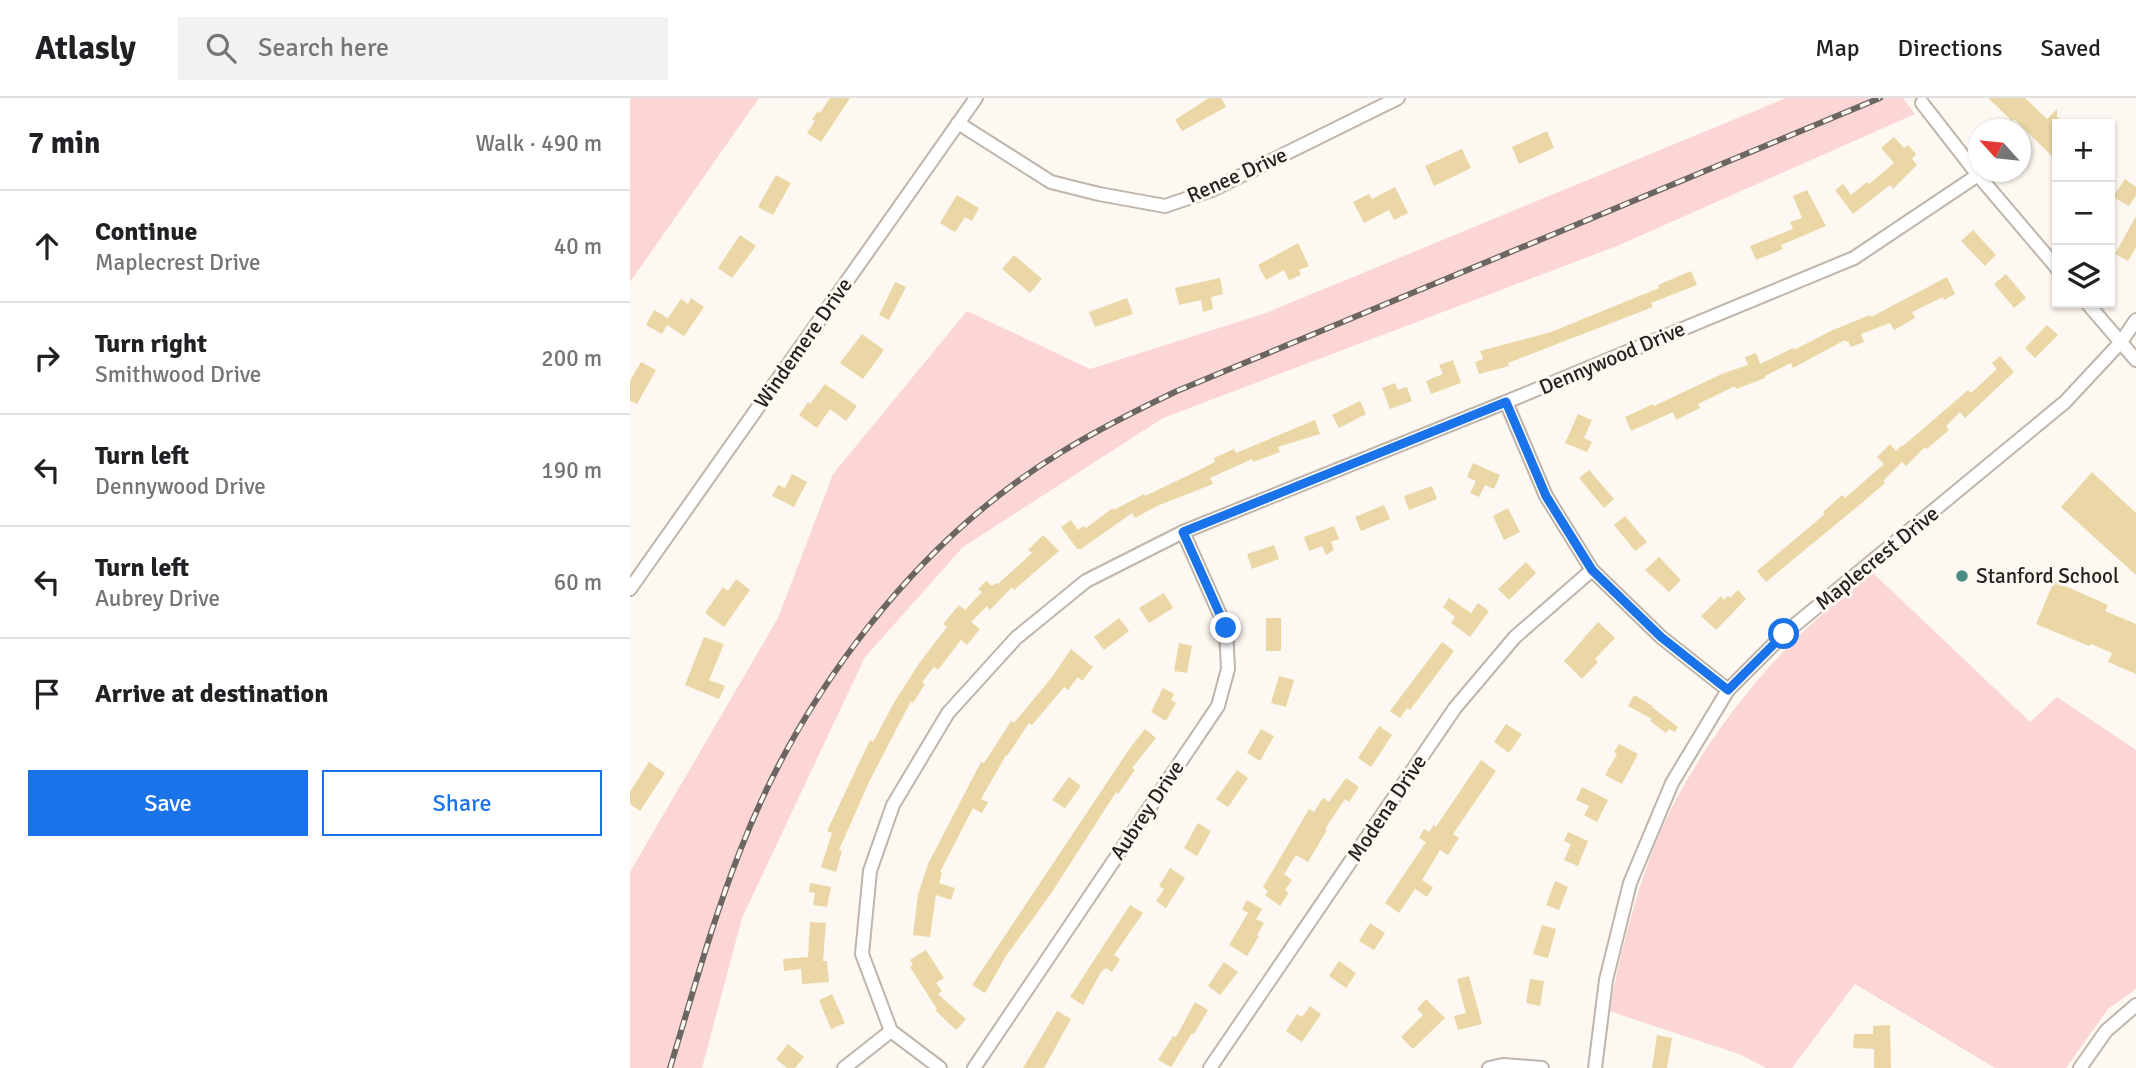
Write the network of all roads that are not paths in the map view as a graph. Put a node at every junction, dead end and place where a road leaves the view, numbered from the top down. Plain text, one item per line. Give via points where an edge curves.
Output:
1 (976, 98) edge
2 (1398, 98) edge
3 (1922, 103) dead end
4 (957, 123) junction
5 (1968, 162) edge
6 (1968, 182) edge
7 (1984, 182) edge
8 (2052, 262) edge
9 (2091, 308) edge
10 (2136, 320) edge
11 (2121, 342) junction
12 (2136, 360) edge
13 (1506, 402) junction
14 (1183, 532) junction
15 (1592, 570) junction
16 (630, 589) edge
17 (1728, 690) junction
18 (2136, 1005) edge
19 (891, 1031) junction
20 (844, 1068) edge
21 (940, 1068) edge
22 (974, 1068) edge
23 (1210, 1068) edge
24 (1489, 1068) edge
25 (1542, 1068) edge
26 (1595, 1068) edge
27 (2080, 1068) edge

1 - 4 street, Windemere Drive
2 - 4 street, Renee Drive via 1212,190 1165,206 1051,182
3 - 5 street
4 - 16 street, Windemere Drive
6 - 13 street, Dennywood Drive via 1854,258
7 - 8 street
9 - 11 street
10 - 11 street, Maplecrest Drive
11 - 12 street
11 - 17 street, Maplecrest Drive via 2065,402 1784,634
13 - 14 street, Dennywood Drive
13 - 15 street via 1546,496
14 - 19 street, Dennywood Drive via 1086,580 1016,638 948,713 893,806 870,871 863,954
14 - 22 street, Aubrey Drive via 1226,628 1228,669 1218,705
15 - 17 street via 1661,637
15 - 23 street, Modena Drive via 1515,637 1455,708
17 - 26 street, Maplecrest Drive via 1672,783 1630,883 1606,980
18 - 27 street via 2106,1031
19 - 20 street
19 - 21 street
24 - 25 street

